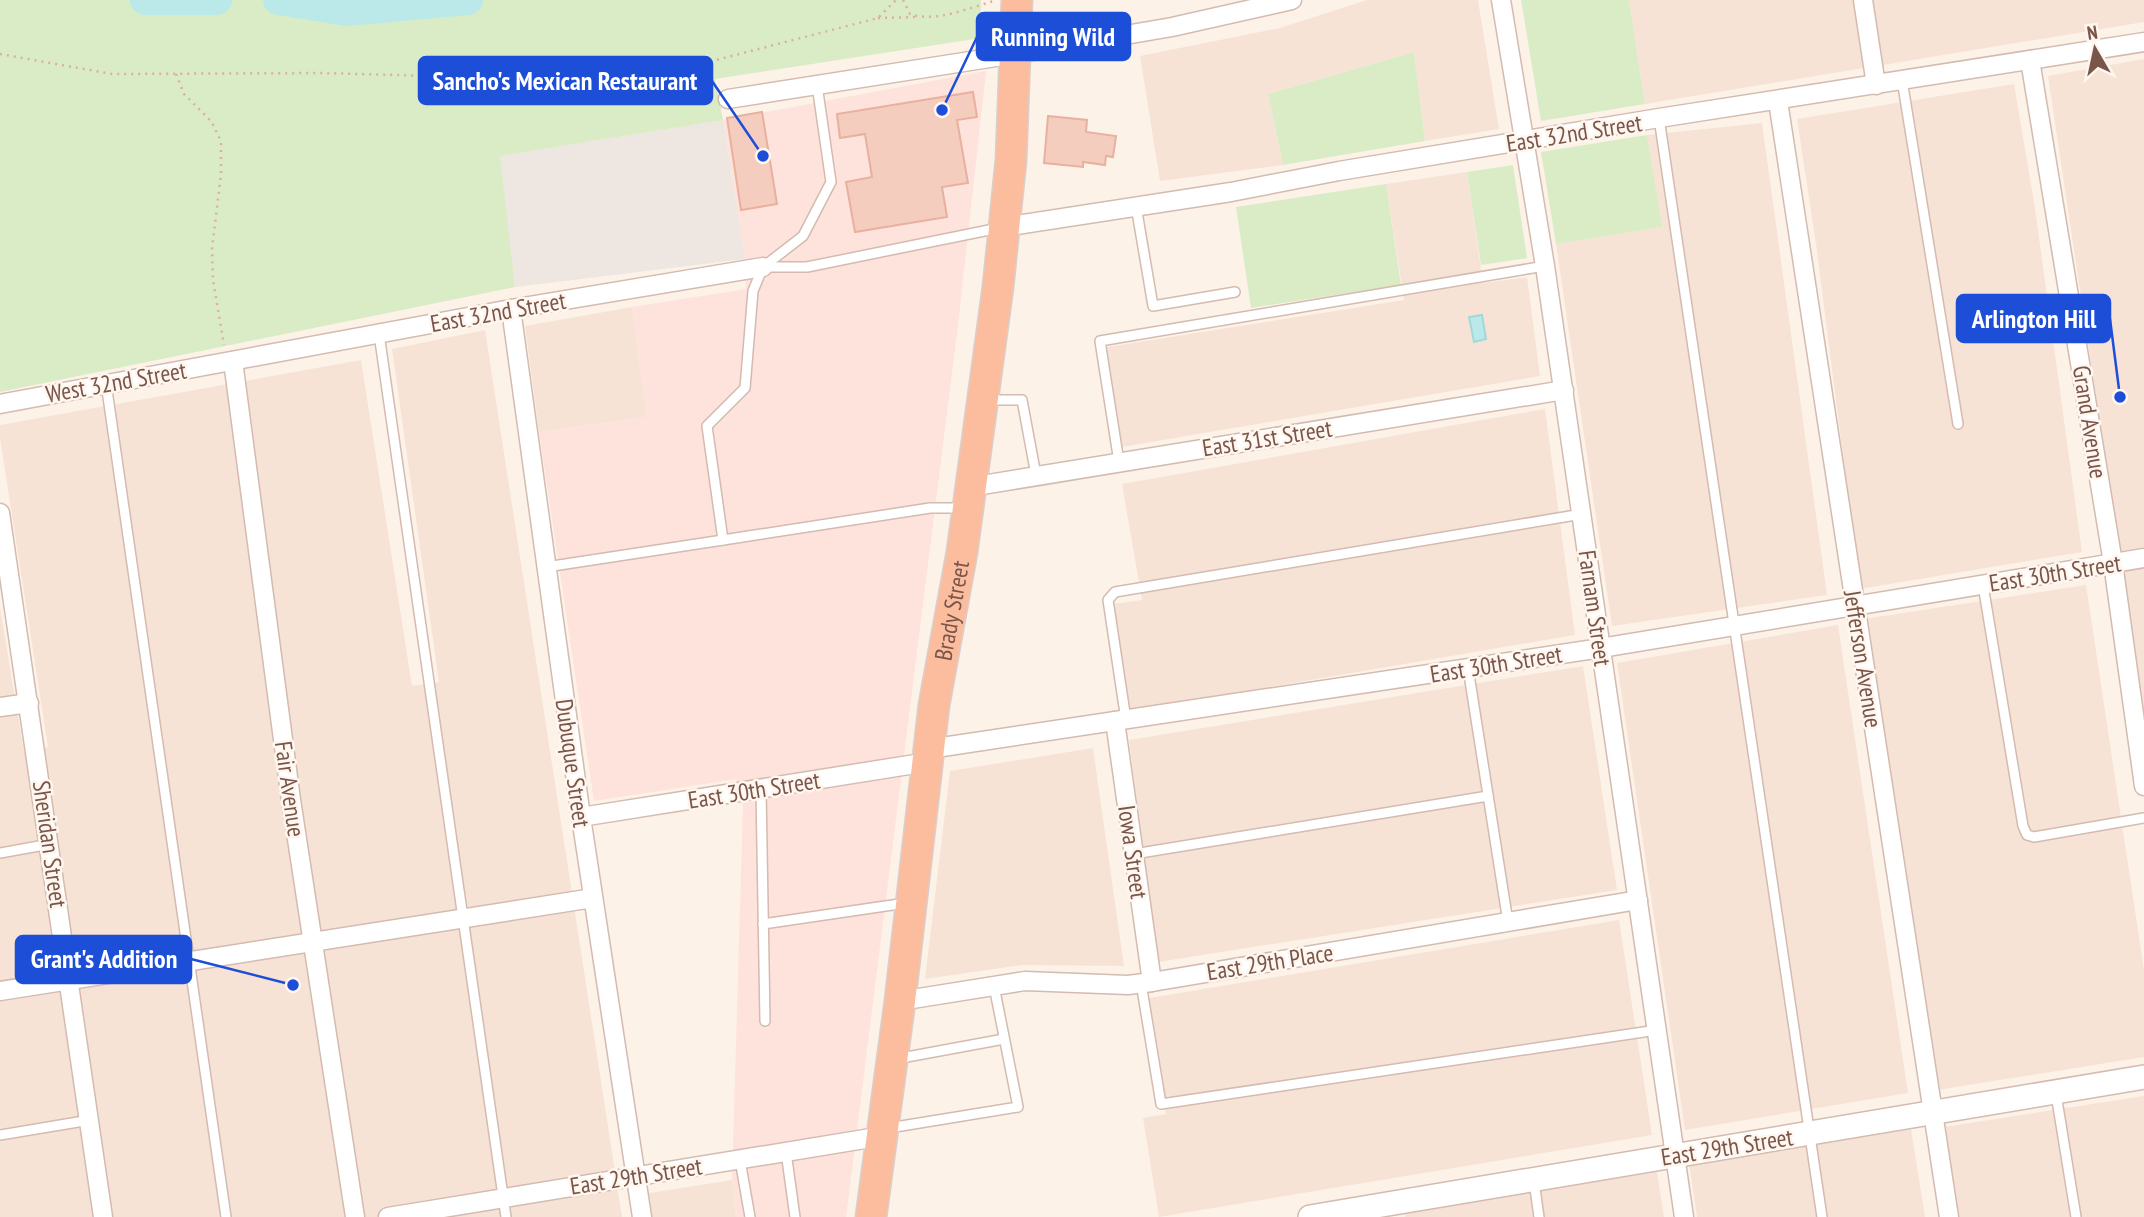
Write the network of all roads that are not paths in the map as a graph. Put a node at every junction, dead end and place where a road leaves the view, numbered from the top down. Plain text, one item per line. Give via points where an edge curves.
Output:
1 (1017, 0) edge
2 (1292, 0) edge
3 (1501, 0) edge
4 (1863, 0) edge
5 (2144, 42) edge
6 (1015, 54) junction
7 (2031, 60) junction
8 (1902, 80) junction
9 (817, 85) junction
10 (1876, 85) junction
11 (728, 99) dead end
12 (1778, 101) junction
13 (1659, 118) junction
14 (1526, 141) junction
15 (1136, 206) junction
16 (1004, 227) junction
17 (1545, 266) junction
18 (763, 267) junction
19 (1235, 292) dead end
20 (511, 309) junction
21 (379, 334) junction
22 (230, 361) junction
23 (106, 383) junction
24 (1564, 390) junction
25 (982, 400) junction
26 (0, 404) edge
27 (1958, 424) dead end
28 (1119, 462) junction
29 (1036, 475) junction
30 (968, 498) junction
31 (0, 513) edge
32 (1582, 514) junction
33 (723, 540) junction
34 (3, 558) edge
35 (2144, 558) edge
36 (2113, 563) junction
37 (546, 567) junction
38 (1983, 585) junction
39 (1854, 607) junction
40 (1734, 627) junction
41 (1601, 648) junction
42 (1468, 668) junction
43 (29, 703) junction
44 (0, 707) edge
45 (1120, 721) junction
46 (929, 756) junction
47 (2144, 786) edge
48 (761, 789) junction
49 (1488, 796) junction
50 (580, 817) junction
51 (2144, 818) edge
52 (50, 844) junction
53 (0, 853) edge
54 (1134, 854) junction
55 (593, 898) junction
56 (1638, 900) junction
57 (912, 903) junction
58 (463, 918) junction
59 (1508, 922) junction
60 (763, 925) junction
61 (313, 941) junction
62 (188, 961) junction
63 (70, 980) junction
64 (1146, 982) junction
65 (994, 986) junction
66 (0, 991) edge
67 (900, 1001) junction
68 (765, 1021) dead end
69 (1657, 1030) junction
70 (1004, 1039) junction
71 (893, 1059) junction
72 (2144, 1077) edge
73 (2056, 1092) junction
74 (1934, 1113) junction
75 (90, 1120) junction
76 (884, 1132) junction
77 (1809, 1133) junction
78 (0, 1135) edge
79 (786, 1152) junction
80 (1675, 1156) junction
81 (740, 1160) junction
82 (635, 1175) junction
83 (1534, 1180) junction
84 (504, 1198) junction
85 (1393, 1210) edge
86 (103, 1217) edge
87 (226, 1217) edge
88 (355, 1217) edge
89 (388, 1217) edge
90 (506, 1217) edge
91 (642, 1217) edge
92 (750, 1217) edge
93 (795, 1217) edge
94 (871, 1217) edge
95 (1310, 1217) edge
96 (1539, 1217) edge
97 (1684, 1217) edge
98 (1822, 1217) edge
99 (1949, 1217) edge
100 (2076, 1217) edge

1 - 6 highway, Brady Street
2 - 6 street via 1172,27
3 - 14 street, Farnam Street
4 - 10 street
5 - 7 street, East 32nd Street
6 - 9 street
6 - 16 highway, Brady Street
7 - 8 street, East 32nd Street
7 - 36 street, Grand Avenue
8 - 10 street, East 32nd Street
8 - 27 lane
9 - 11 street
9 - 18 lane via 831,182 803,236
10 - 12 street, East 32nd Street
12 - 13 street, East 32nd Street
12 - 39 street, Jefferson Avenue
13 - 14 street, East 32nd Street
13 - 40 lane
14 - 15 street, East 32nd Street
14 - 17 street, Farnam Street
15 - 16 street, East 32nd Street
15 - 19 lane via 1153,306
16 - 18 lane via 807,267
16 - 25 highway, Brady Street
17 - 24 street, Farnam Street
17 - 28 lane via 1100,341
18 - 20 street, East 32nd Street
18 - 33 lane via 753,291 744,388 707,426
20 - 21 street, East 32nd Street
20 - 37 street, Dubuque Street
21 - 22 street, East 32nd Street
21 - 58 lane
22 - 23 street, West 32nd Street
22 - 61 street, Fair Avenue
23 - 26 street, West 32nd Street
23 - 62 lane
24 - 28 street, East 31st Street
24 - 32 street, Farnam Street
25 - 29 lane via 1021,400
25 - 30 highway, Brady Street
28 - 29 street, East 31st Street
29 - 30 street, East 31st Street
30 - 33 lane
30 - 46 highway, Brady Street
31 - 34 street, Sheridan Street
32 - 41 street, Farnam Street
32 - 45 lane via 1115,592 1108,600
33 - 37 lane
34 - 43 street, Sheridan Street
35 - 36 street, East 30th Street
36 - 38 street, East 30th Street
36 - 47 street, Grand Avenue
37 - 50 street, Dubuque Street
38 - 39 street, East 30th Street
38 - 51 lane via 2027,835
39 - 40 street, East 30th Street
39 - 74 street, Jefferson Avenue
40 - 41 street, East 30th Street
40 - 77 lane
41 - 42 street, East 30th Street
41 - 56 street, Farnam Street
42 - 45 street, East 30th Street
42 - 49 lane
43 - 44 street
43 - 52 street, Sheridan Street
45 - 46 street, East 30th Street
45 - 54 street, Iowa Street
46 - 48 street, East 30th Street
46 - 57 highway, Brady Street
48 - 50 street, East 30th Street
48 - 60 lane
49 - 54 lane
49 - 59 lane
50 - 55 street, Dubuque Street
52 - 53 lane
52 - 63 street, Sheridan Street
54 - 64 street, Iowa Street
55 - 58 street
55 - 82 street, Dubuque Street
56 - 59 street, East 29th Place
56 - 69 street, Farnam Street
57 - 60 lane
57 - 67 highway, Brady Street
58 - 61 street
58 - 84 lane
59 - 64 street, East 29th Place
60 - 68 lane
61 - 62 street
61 - 88 street, Fair Avenue
62 - 63 street
62 - 87 lane
63 - 66 street
63 - 75 street, Sheridan Street
64 - 65 street, East 29th Place via 1026,981
64 - 69 lane via 1161,1104
65 - 67 street, East 29th Place
65 - 70 lane
67 - 71 highway, Brady Street
69 - 80 street, Farnam Street
70 - 71 lane
70 - 76 lane via 1018,1107
71 - 76 highway, Brady Street
72 - 73 street, East 29th Street
73 - 74 street, East 29th Street
73 - 100 lane
74 - 77 street, East 29th Street
74 - 99 street, Jefferson Avenue
75 - 78 lane
75 - 86 street, Sheridan Street
76 - 79 street, East 29th Street
76 - 94 highway, Brady Street
77 - 80 street, East 29th Street
77 - 98 lane
79 - 81 street, East 29th Street
79 - 93 lane
80 - 83 street, East 29th Street
80 - 97 street, Farnam Street
81 - 82 street, East 29th Street
81 - 92 lane
82 - 84 street, East 29th Street
82 - 91 street, Dubuque Street
83 - 85 street, East 29th Street
83 - 96 lane
84 - 89 street, East 29th Street
84 - 90 lane
85 - 95 street, East 29th Street

